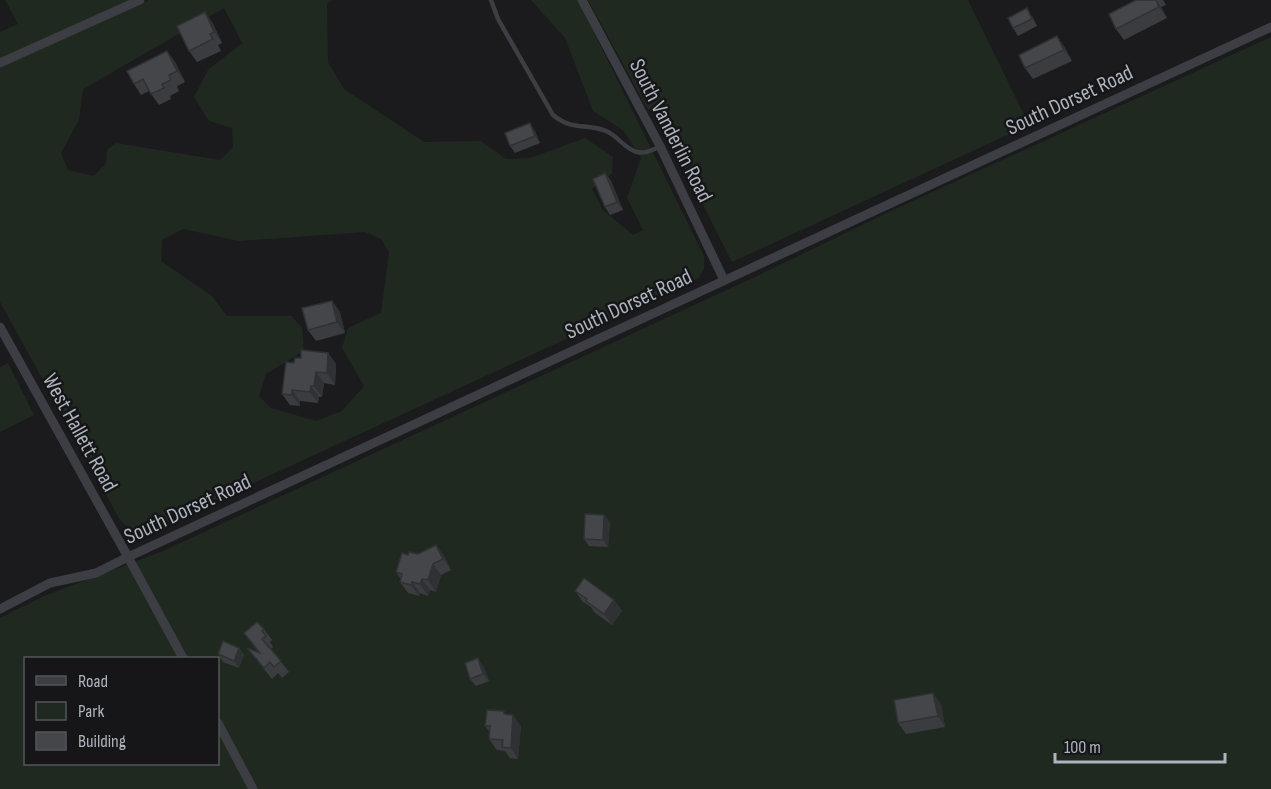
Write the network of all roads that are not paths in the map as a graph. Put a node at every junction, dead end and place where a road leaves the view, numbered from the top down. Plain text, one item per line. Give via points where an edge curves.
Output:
1 (140, 0) edge
2 (491, 0) edge
3 (582, 0) edge
4 (1271, 27) edge
5 (0, 63) edge
6 (660, 146) junction
7 (724, 280) junction
8 (0, 327) edge
9 (128, 556) junction
10 (0, 609) edge
11 (182, 657) edge
12 (219, 725) edge
13 (253, 789) edge

1 - 5 street
2 - 6 lane via 553,115 561,122 606,131 637,152 647,153
3 - 6 street, South Vanderlin Road
4 - 7 street, South Dorset Road
6 - 7 street, South Vanderlin Road
7 - 9 street, South Dorset Road
8 - 9 street, West Hallett Road
9 - 10 street, South Dorset Road via 96,573 50,583
9 - 11 street, West Hallett Road
12 - 13 street

